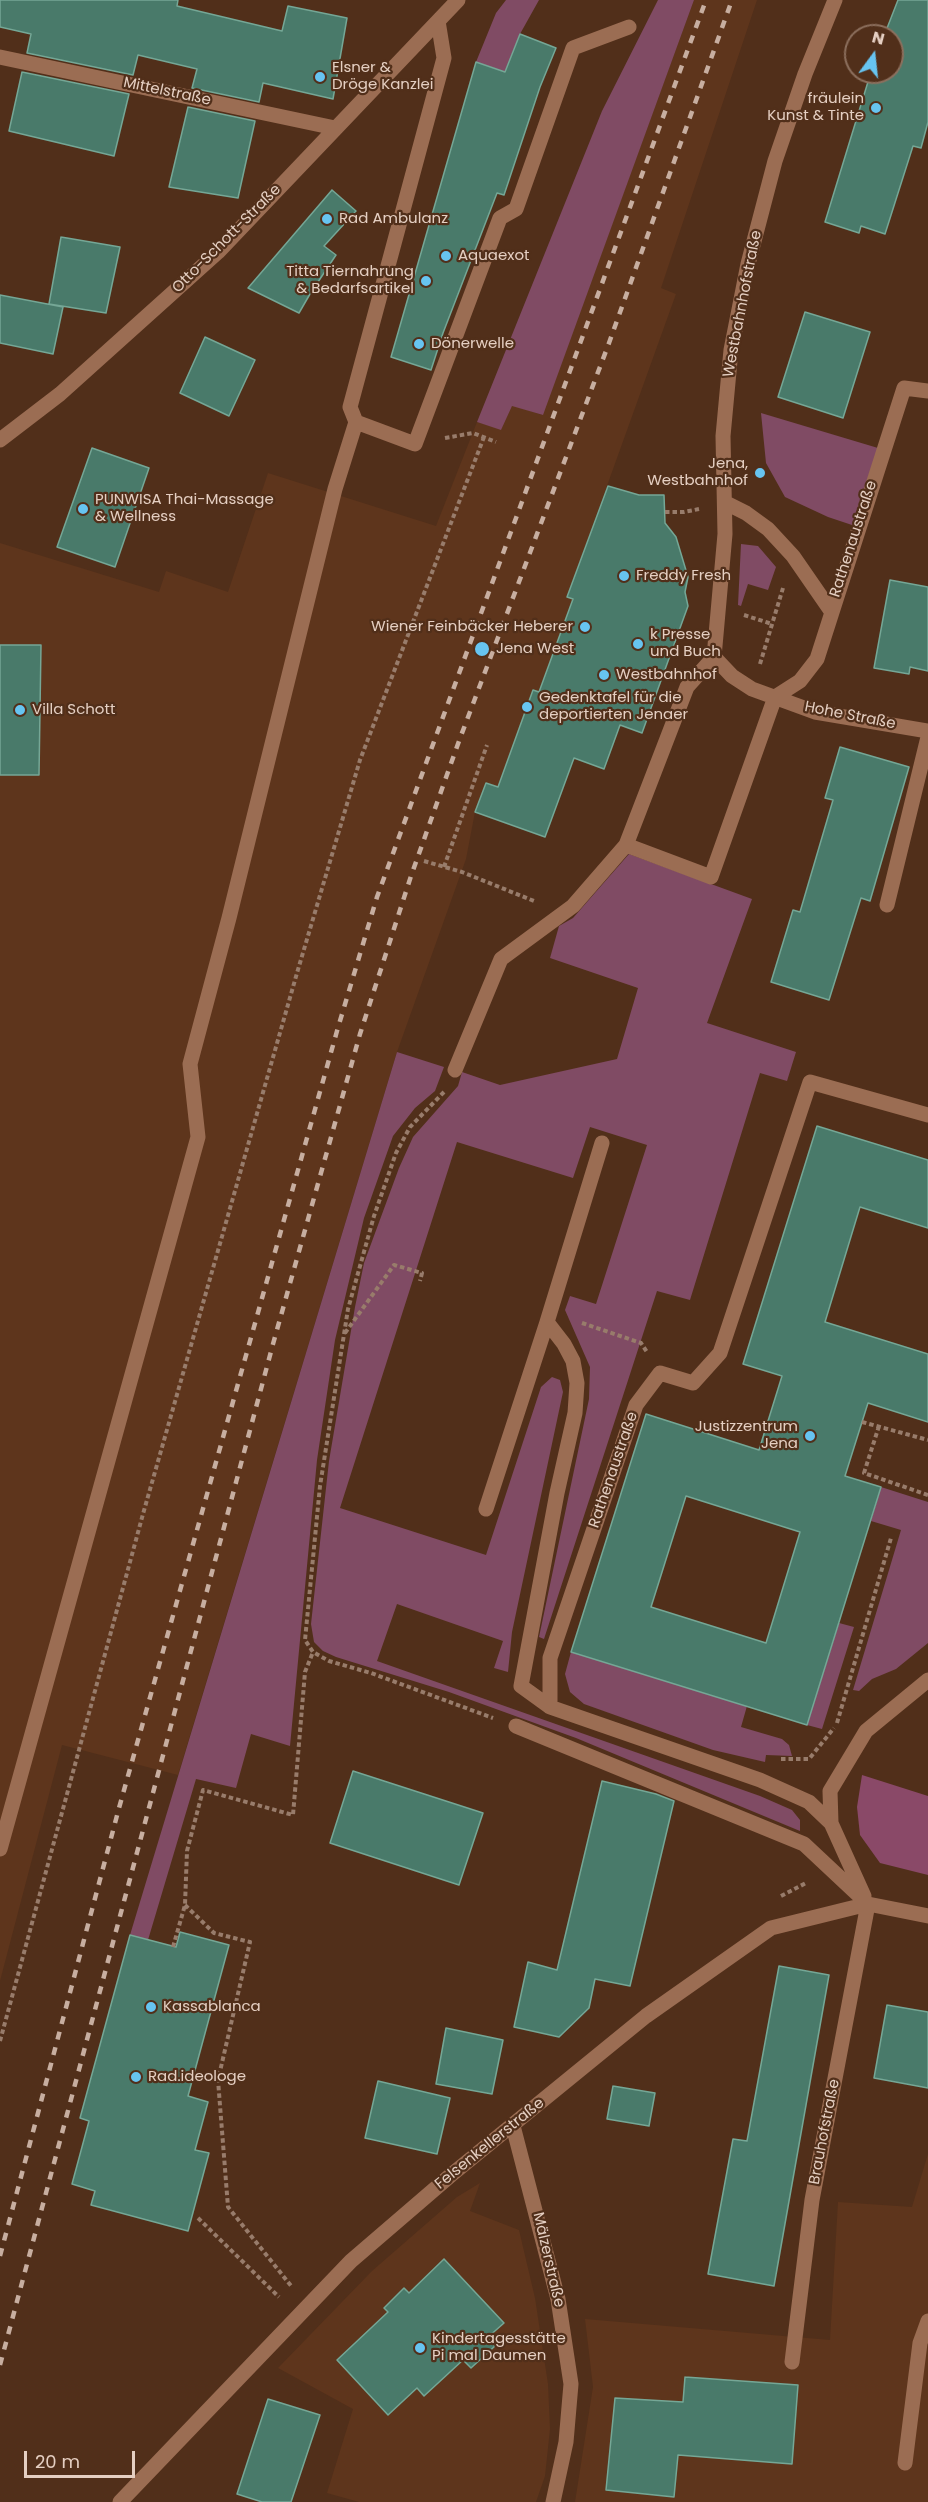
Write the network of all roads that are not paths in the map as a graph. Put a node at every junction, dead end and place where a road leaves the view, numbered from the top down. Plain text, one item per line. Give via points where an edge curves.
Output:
1 (458, 0) edge
2 (835, 0) edge
3 (438, 21) junction
4 (629, 27) dead end
5 (0, 57) edge
6 (335, 128) junction
7 (928, 391) edge
8 (356, 422) junction
9 (0, 440) edge
10 (726, 503) junction
11 (831, 611) junction
12 (714, 657) junction
13 (775, 697) junction
14 (928, 731) edge
15 (928, 737) edge
16 (626, 845) junction
17 (887, 905) dead end
18 (454, 1070) road end
19 (928, 1115) edge
20 (602, 1143) dead end
21 (548, 1317) junction
22 (486, 1509) dead end
23 (928, 1680) edge
24 (550, 1707) junction
25 (516, 1726) road end
26 (831, 1823) junction
27 (0, 1850) edge
28 (868, 1904) junction
29 (928, 1916) edge
30 (513, 2126) junction
31 (928, 2321) edge
32 (792, 2362) dead end
33 (905, 2463) dead end
34 (120, 2502) edge
35 (553, 2502) edge

1 - 3 street, Otto-Schott-Straße
2 - 10 street, Westbahnhofstraße via 778,150 748,264 731,350 724,425
3 - 6 street, Otto-Schott-Straße
3 - 8 street via 444,58 350,407
4 - 8 street via 573,48 516,209 501,218 415,444
5 - 6 street, Mittelstraße
6 - 9 street, Otto-Schott-Straße via 218,252 60,394
7 - 11 street, Rathenaustraße via 904,388
8 - 27 street via 335,489 190,1064 198,1137
10 - 11 street via 768,529 793,556
10 - 12 street, Westbahnhofstraße
11 - 13 street, Rathenaustraße via 817,659 800,681
12 - 13 street, Hohe Straße via 732,676
12 - 16 street via 687,687
13 - 14 street, Hohe Straße via 815,712
13 - 16 street via 711,877
15 - 17 street
16 - 18 street via 573,906 501,959
19 - 24 street, Rathenaustraße via 810,1082 720,1353 693,1383 660,1373 636,1405 550,1658
20 - 21 street
21 - 22 street
21 - 24 street via 573,1361 577,1383 575,1413 521,1686
23 - 26 street via 866,1731 830,1791
24 - 26 street via 766,1783 809,1802
25 - 28 street via 804,1844
26 - 28 street
28 - 29 street, Felsenkellerstraße
28 - 30 street, Felsenkellerstraße via 771,1928 646,2016
28 - 32 street, Brauhofstraße via 812,2200
30 - 34 street, Felsenkellerstraße via 351,2261
30 - 35 street, Mälzerstraße via 558,2299 571,2384 566,2442
31 - 33 street via 920,2343

